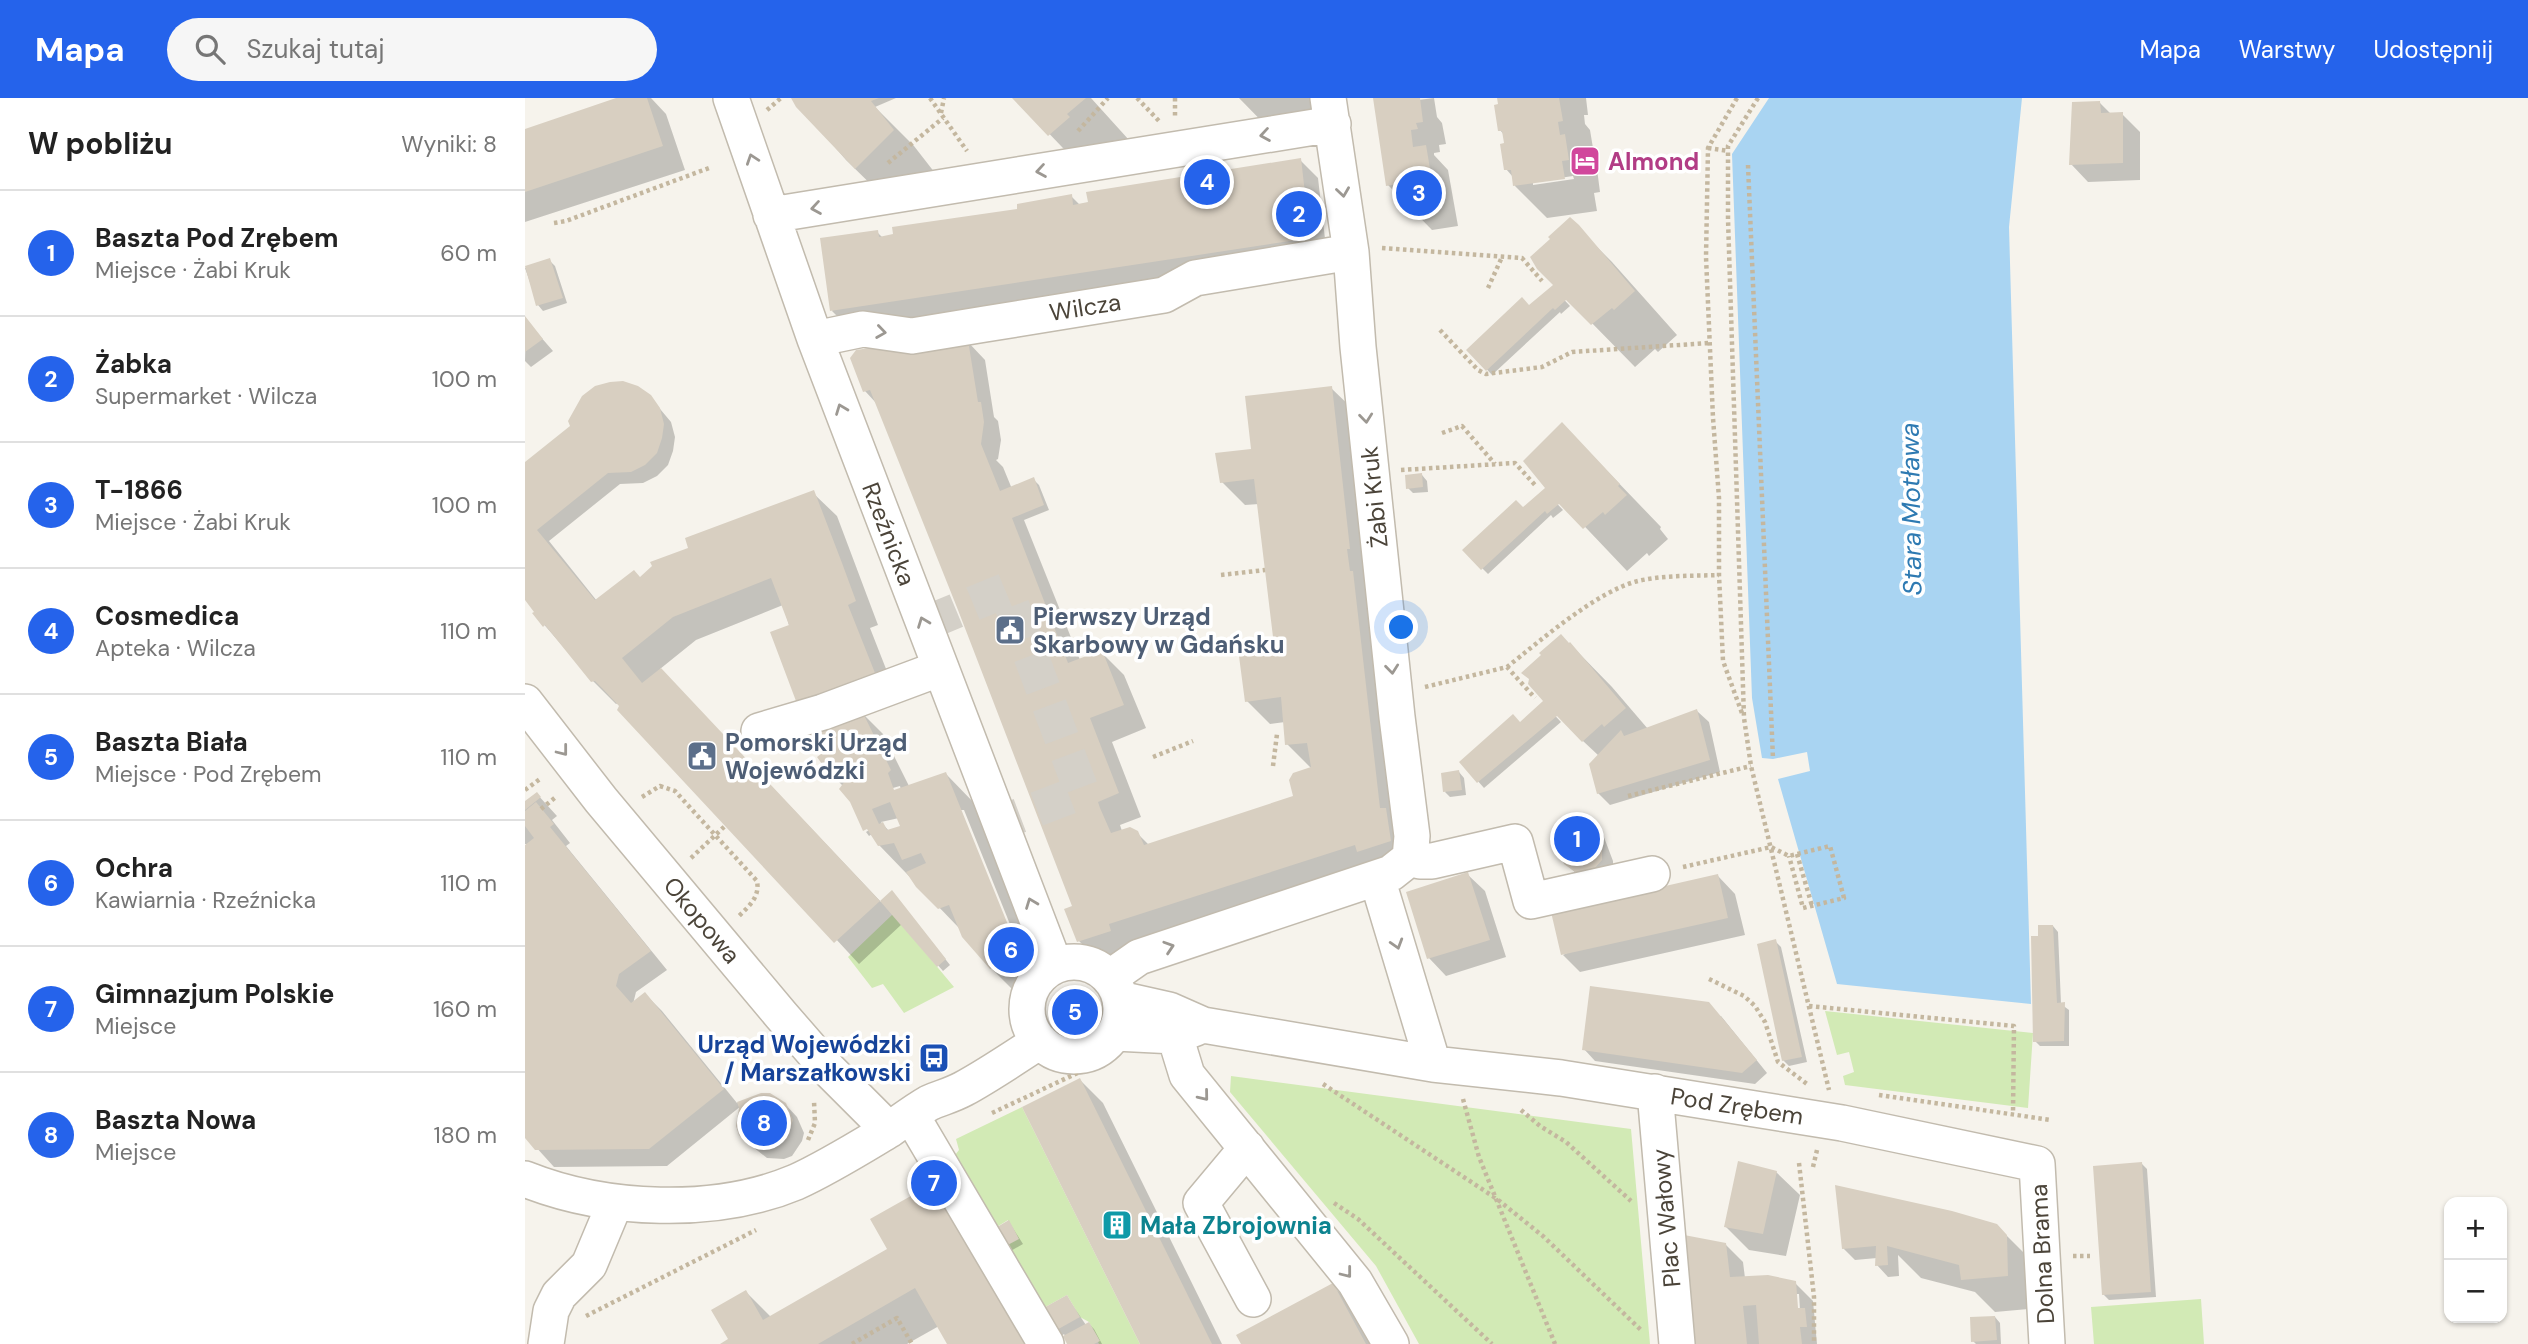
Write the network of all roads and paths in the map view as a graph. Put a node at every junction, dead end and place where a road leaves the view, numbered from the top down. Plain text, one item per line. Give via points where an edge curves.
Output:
1 (731, 98) edge
2 (930, 98) edge
3 (944, 98) edge
4 (1737, 98) edge
5 (1758, 98) edge
6 (1330, 111) edge
7 (940, 114) junction
8 (1709, 148) junction
9 (1728, 151) junction
10 (1748, 165) dead end
11 (709, 168) dead end
12 (988, 180) junction
13 (771, 215) junction
14 (554, 223) dead end
15 (1361, 250) junction
16 (1502, 257) junction
17 (1195, 278) junction
18 (1542, 281) dead end
19 (1488, 288) dead end
20 (1033, 294) dead end
21 (1440, 330) dead end
22 (814, 339) junction
23 (1709, 343) junction
24 (1442, 433) dead end
25 (1495, 464) junction
26 (1390, 471) dead end
27 (1535, 485) dead end
28 (1265, 570) dead end
29 (1221, 575) dead end
30 (1719, 575) junction
31 (1507, 667) junction
32 (941, 668) junction
33 (1414, 690) dead end
34 (1535, 698) dead end
35 (525, 702) edge
36 (1744, 718) junction
37 (759, 731) dead end
38 (1277, 734) dead end
39 (1193, 741) dead end
40 (1153, 758) dead end
41 (1773, 759) dead end
42 (1273, 766) dead end
43 (1751, 766) junction
44 (540, 779) dead end
45 (525, 790) edge
46 (1628, 796) dead end
47 (642, 797) dead end
48 (725, 826) dead end
49 (716, 835) junction
50 (1772, 847) junction
51 (1797, 854) junction
52 (1789, 856) junction
53 (691, 858) dead end
54 (1410, 858) junction
55 (1652, 874) joint
56 (1377, 878) junction
57 (1812, 906) junction
58 (739, 916) dead end
59 (1055, 966) junction
60 (1709, 979) dead end
61 (1809, 1006) junction
62 (1112, 1018) junction
63 (1189, 1030) junction
64 (1035, 1033) junction
65 (1445, 1065) junction
66 (1323, 1084) dead end
67 (1811, 1086) dead end
68 (1829, 1088) dead end
69 (809, 1092) dead end
70 (1655, 1092) junction
71 (1869, 1094) dead end
72 (1521, 1110) dead end
73 (2013, 1113) junction
74 (909, 1116) junction
75 (985, 1116) dead end
76 (2051, 1120) dead end
77 (801, 1148) dead end
78 (1247, 1148) junction
79 (1799, 1163) dead end
80 (2037, 1164) joint
81 (525, 1179) edge
82 (1497, 1199) junction
83 (1331, 1201) dead end
84 (1632, 1202) dead end
85 (615, 1203) junction
86 (758, 1229) dead end
87 (2070, 1256) dead end
88 (2090, 1256) dead end
89 (1253, 1298) dead end
90 (1662, 1339) edge
91 (546, 1340) edge
92 (856, 1343) edge
93 (912, 1344) edge
94 (1046, 1344) edge
95 (1391, 1344) edge
96 (1493, 1344) edge
97 (1555, 1344) edge
98 (1814, 1344) edge
99 (2047, 1344) edge

13 -> 1 street, Rzeźnicka
2 - 7 path
3 - 7 path
4 - 8 path
5 - 9 path
6 -> 12 street
6 -> 15 street, Żabi Kruk
7 - 12 path
8 - 9 path
8 - 23 path
9 - 36 path
10 - 41 path
11 - 14 path
12 -> 13 street
13 - 22 street, Rzeźnicka
15 - 16 path
15 - 17 street, Wilcza
15 -> 54 street, Żabi Kruk via 1358,347 1412,836
16 - 18 path via 1522,258
16 - 19 path
17 - 20 street via 1160,274
22 -> 17 street, Wilcza via 863,329 912,336 1164,295
21 - 23 path via 1486,374 1542,368 1571,352
32 -> 22 street, Rzeźnicka
23 - 30 path
24 - 25 path via 1462,426
25 - 26 path
25 - 27 path via 1515,463
28 - 29 path
30 - 31 path via 1626,585 1559,626
30 - 36 path via 1724,661
31 - 33 path
31 - 34 path
32 - 37 street
59 -> 32 street, Rzeźnicka
35 -> 74 street, Okopowa via 601,800 828,1069
36 - 43 path
38 - 42 path
39 - 40 path
43 - 46 path
43 - 50 path
44 - 45 path
47 - 49 path via 660,786 675,791
48 - 49 path
49 - 53 path
49 - 58 path via 757,881 756,898
50 - 52 path
50 - 55 path
50 - 61 path
51 - 52 path
51 - 57 path
51 - 57 path via 1830,846 1844,898
52 - 57 path via 1803,908
54 - 55 street via 1432,861 1515,842 1531,901
54 - 56 street
62 -> 56 street via 1139,957
56 -> 65 street
59 - 62 street via 1070,963 1098,969
59 - 64 street via 1034,985 1029,997 1027,1011
60 - 67 path via 1755,1006 1778,1062
61 - 68 path
61 - 73 path via 2014,1026
62 - 63 street, Pod Zrębem
62 - 64 street via 1106,1044 1079,1056 1051,1050
62 - 75 path
63 - 65 street, Pod Zrębem
63 -> 78 street via 1187,1075
64 - 74 street via 963,1090
65 - 70 street, Pod Zrębem
65 - 82 path
66 - 82 path
69 - 77 path via 815,1123
70 - 80 street, Pod Zrębem via 1842,1123
70 - 90 street, Plac Wałowy
71 - 73 path
72 - 84 path via 1566,1142
73 - 76 path
74 - 85 street via 795,1182 710,1203
74 - 94 street, Okopowa
78 - 89 street via 1201,1203
78 -> 95 street via 1355,1282
79 - 98 path via 1814,1297
80 - 99 street, Dolna Brama
81 - 85 street via 569,1195
82 - 90 path
82 - 97 path
83 - 96 path via 1358,1219
85 - 91 street via 589,1265 559,1295
86 - 91 path
87 - 88 path
92 - 93 path via 897,1318

